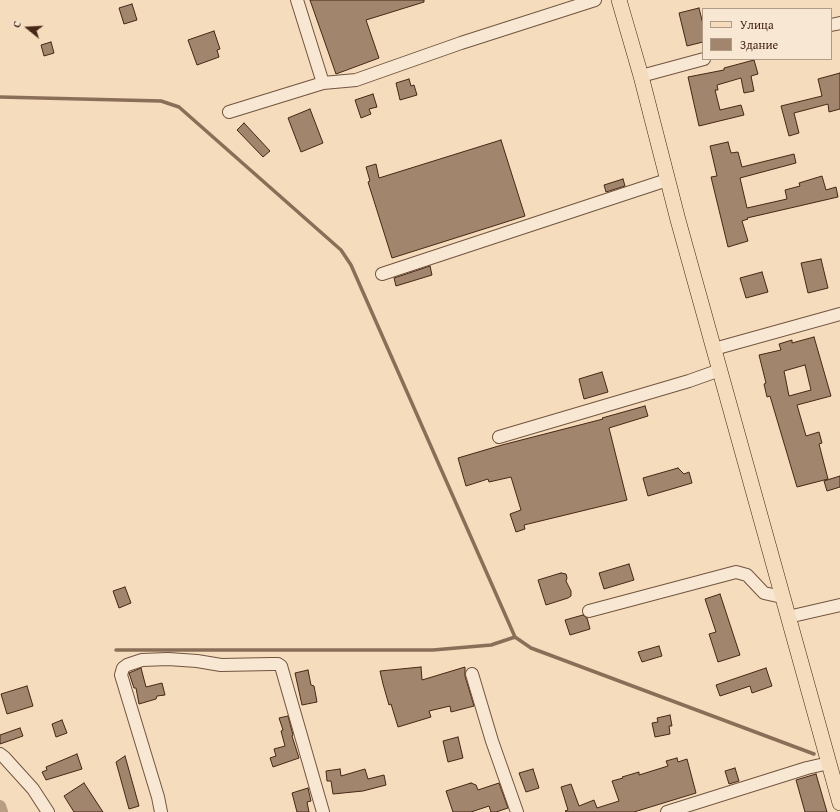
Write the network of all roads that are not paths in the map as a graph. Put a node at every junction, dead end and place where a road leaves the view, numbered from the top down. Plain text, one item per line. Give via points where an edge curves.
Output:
1 (297, 0) edge
2 (595, 0) edge
3 (619, 0) edge
4 (702, 60) edge
5 (641, 76) junction
6 (323, 83) junction
7 (229, 112) dead end
8 (667, 180) junction
9 (382, 274) dead end
10 (840, 314) edge
11 (714, 349) junction
12 (720, 370) junction
13 (499, 437) dead end
14 (782, 597) junction
15 (840, 605) edge
16 (589, 611) dead end
17 (788, 617) junction
18 (472, 674) dead end
19 (0, 754) edge
20 (829, 763) junction
21 (840, 803) edge
22 (48, 812) edge
23 (161, 812) edge
24 (323, 812) edge
25 (517, 812) edge
26 (667, 812) edge

1 - 6 street
2 - 6 street via 356,80
3 - 5 main road
4 - 5 street
5 - 8 main road
6 - 7 street
8 - 9 street
8 - 11 main road
10 - 11 street
11 - 12 main road
12 - 13 street
12 - 14 main road
14 - 16 street via 764,593 747,576 736,572
14 - 17 main road
15 - 17 street
17 - 20 main road
18 - 25 street
19 - 22 street via 33,790
20 - 21 main road
20 - 26 street
23 - 24 street via 122,675 123,668 127,665 142,660 168,658 221,665 281,666

